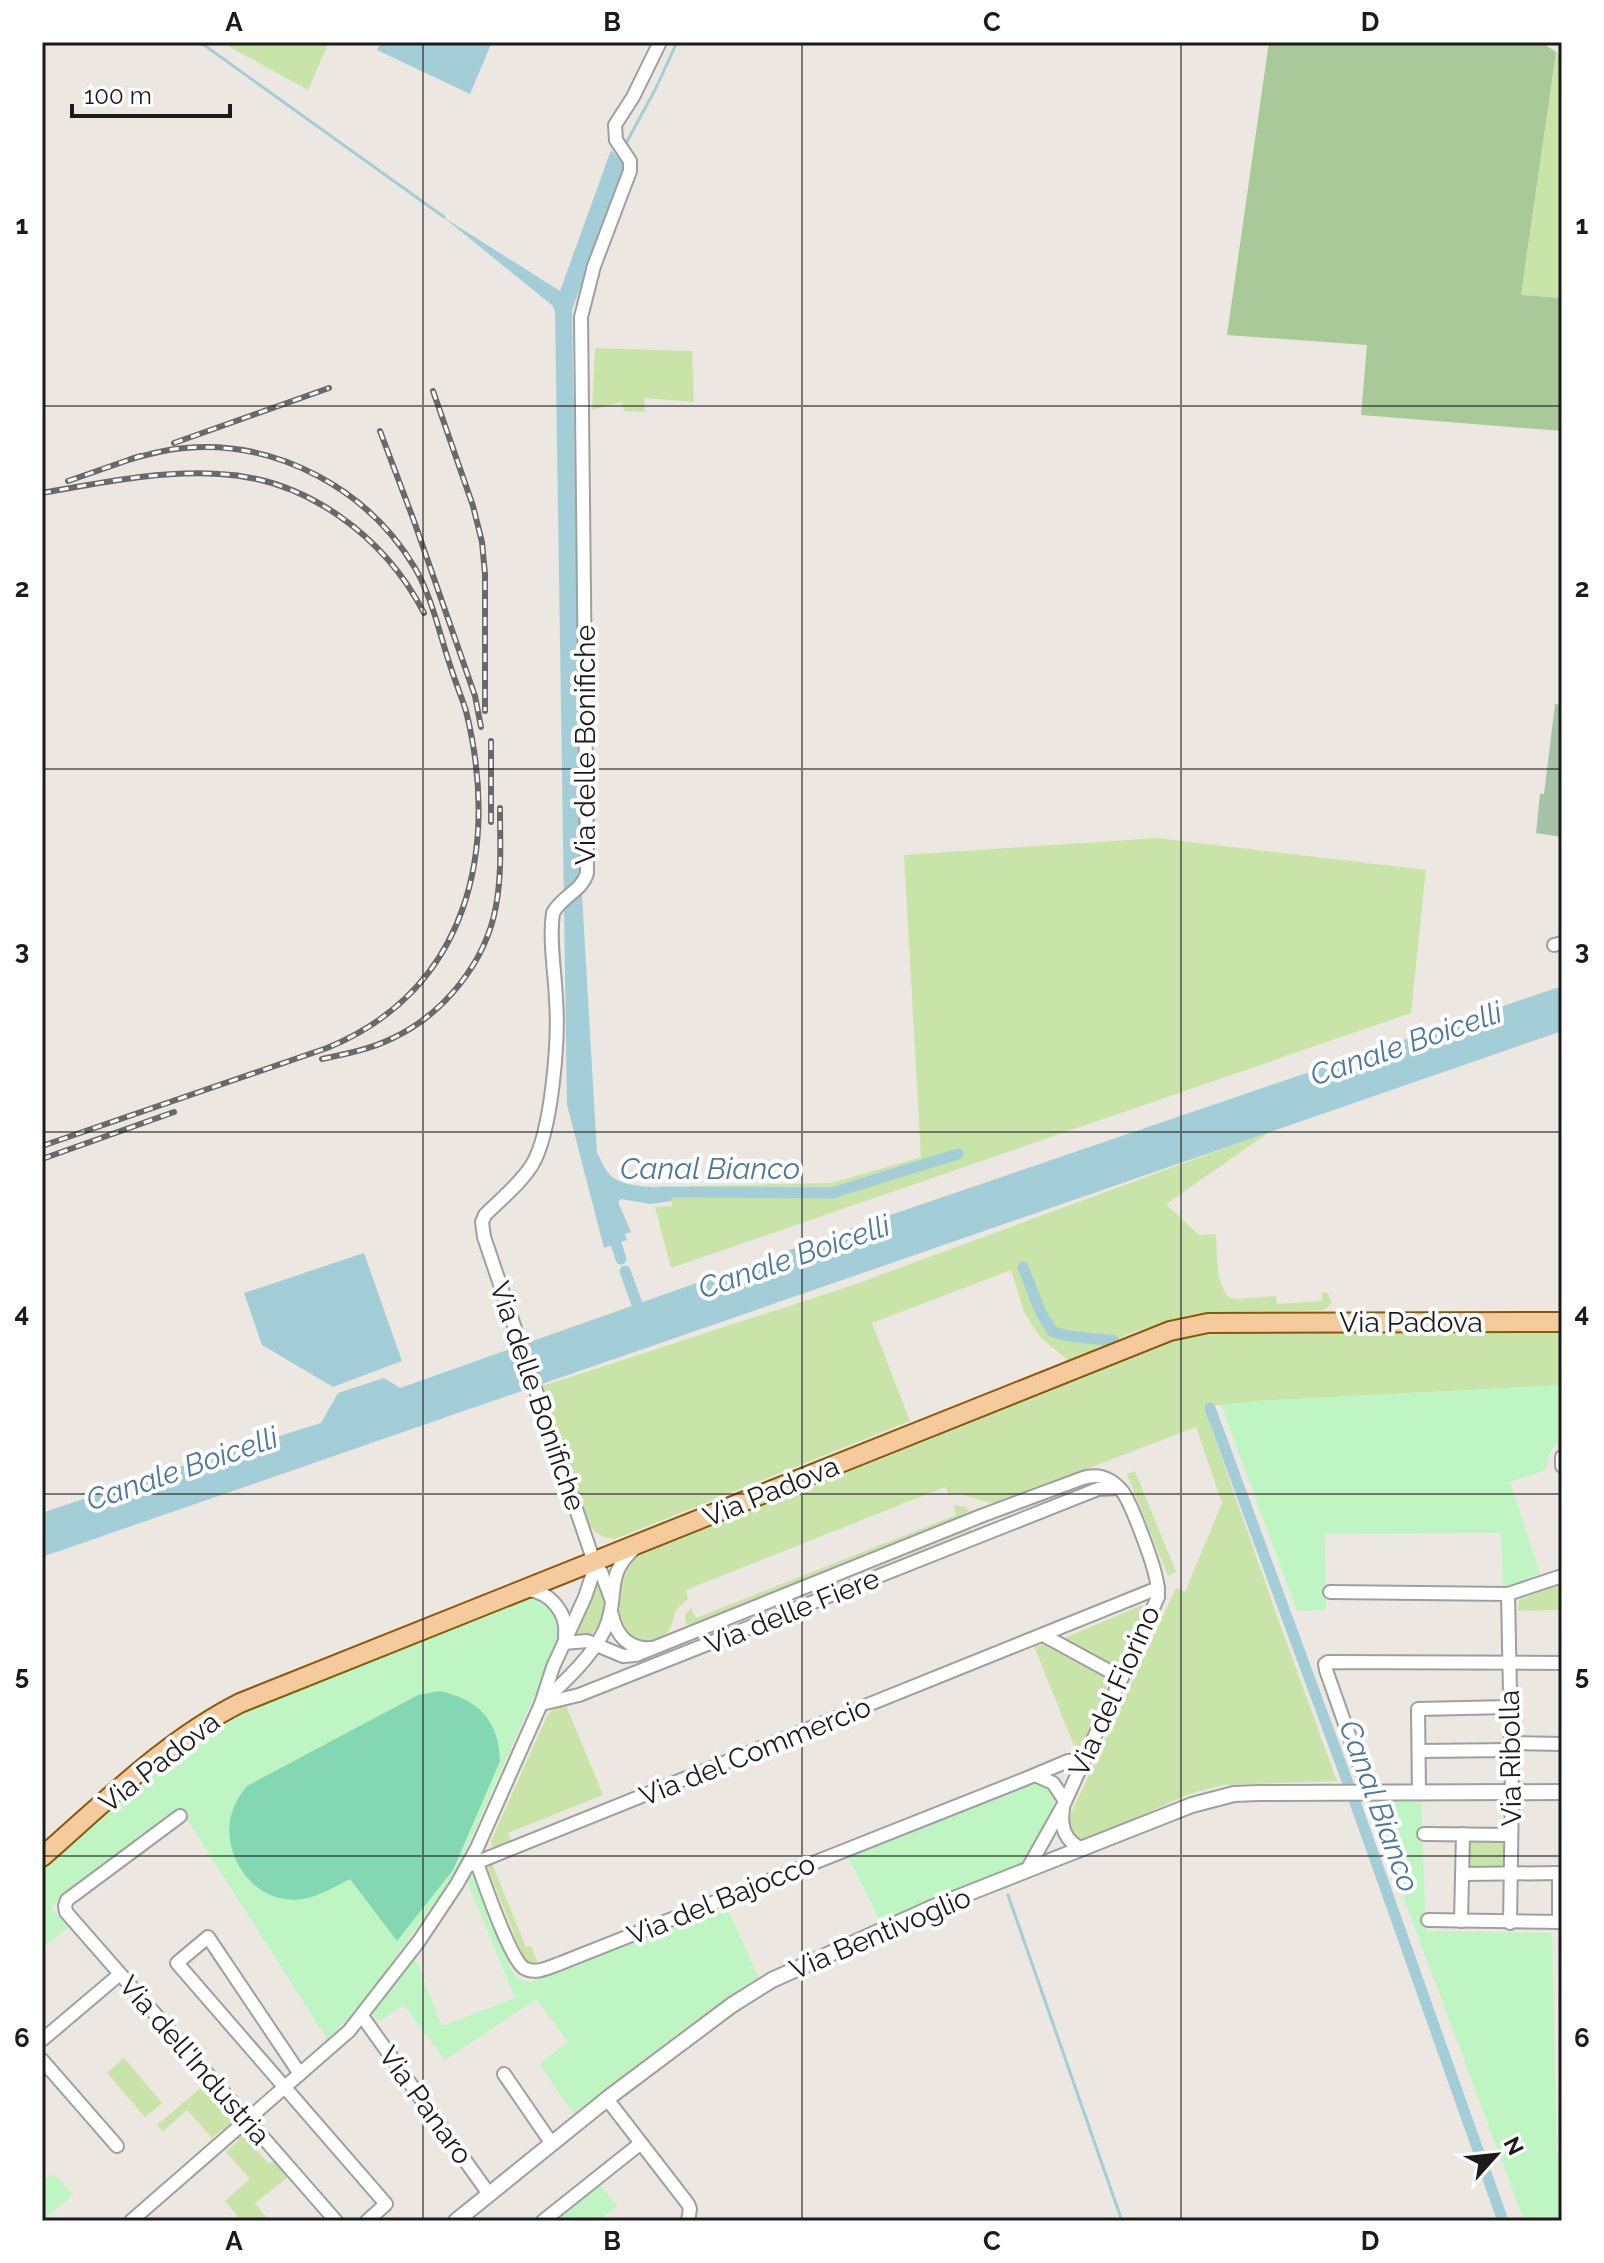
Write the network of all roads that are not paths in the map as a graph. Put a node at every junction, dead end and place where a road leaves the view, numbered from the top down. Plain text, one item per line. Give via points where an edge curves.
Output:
1 (660, 42) edge
2 (1562, 1322) edge
3 (1562, 1457) edge
4 (1562, 1466) edge
5 (1119, 1488) junction
6 (981, 1516) junction
7 (987, 1533) junction
8 (637, 1545) junction
9 (594, 1562) junction
10 (1562, 1576) edge
11 (1158, 1588) junction
12 (526, 1590) junction
13 (1330, 1592) dead end
14 (1508, 1594) junction
15 (611, 1607) junction
16 (1043, 1635) junction
17 (595, 1645) junction
18 (654, 1648) junction
19 (561, 1649) junction
20 (1509, 1663) junction
21 (1562, 1663) edge
22 (1122, 1678) junction
23 (566, 1680) junction
24 (596, 1689) junction
25 (541, 1704) junction
26 (1510, 1707) junction
27 (1562, 1744) edge
28 (1511, 1747) junction
29 (1419, 1751) junction
30 (1084, 1760) junction
31 (1031, 1778) junction
32 (1076, 1778) junction
33 (1368, 1792) junction
34 (1419, 1792) junction
35 (1512, 1792) junction
36 (1562, 1792) edge
37 (1064, 1803) junction
38 (180, 1816) dead end
39 (1424, 1834) dead end
40 (1463, 1834) junction
41 (1511, 1835) junction
42 (1046, 1836) junction
43 (1066, 1836) junction
44 (1083, 1849) junction
45 (42, 1857) edge
46 (1059, 1858) junction
47 (472, 1865) junction
48 (1026, 1871) junction
49 (1511, 1873) junction
50 (1561, 1873) edge
51 (1462, 1874) junction
52 (70, 1897) joint
53 (1428, 1920) dead end
54 (1461, 1921) junction
55 (1561, 1922) edge
56 (1510, 1923) junction
57 (120, 1974) junction
58 (362, 2016) junction
59 (42, 2040) edge
60 (42, 2060) edge
61 (300, 2074) junction
62 (504, 2074) dead end
63 (285, 2087) junction
64 (607, 2099) junction
65 (247, 2119) junction
66 (641, 2143) junction
67 (552, 2144) junction
68 (117, 2146) dead end
69 (489, 2194) junction
70 (131, 2221) edge
71 (336, 2221) edge
72 (367, 2221) edge
73 (456, 2221) edge
74 (543, 2221) edge
75 (688, 2221) edge

1 - 9 street, Via delle Bonifiche via 615,125 630,171 581,317 585,880 556,907 552,920 556,1044 540,1146 530,1168 482,1222
2 - 8 main road, Via Padova via 1188,1327
3 - 4 street
5 - 6 street, Via delle Fiere via 1092,1475
5 - 7 street, Via delle Fiere via 1098,1489
5 - 11 street, Via del Fiorino
6 - 7 street
6 - 18 street, Via delle Fiere
7 - 24 street, Via delle Fiere
8 - 9 main road, Via Padova
8 - 15 street via 616,1570
9 - 12 main road, Via Padova
9 - 15 street, Via delle Bonifiche
9 - 19 street
10 - 14 street
11 - 16 street, Via del Commercio
11 - 22 street, Via del Fiorino
12 - 19 street via 543,1593 563,1617
12 - 45 main road, Via Padova via 224,1711 155,1758
13 - 14 street
14 - 20 street, Via Ribolla
15 - 17 street
15 - 18 street via 614,1627 629,1644
16 - 22 street
16 - 47 street, Via del Commercio
17 - 18 street, Via delle Fiere via 623,1656
17 - 19 street, Via delle Fiere via 587,1641
17 - 23 street
19 - 23 street via 557,1665
19 - 25 street
20 - 21 street
20 - 26 street, Via Ribolla
20 - 33 street via 1325,1664
22 - 30 street, Via del Fiorino
23 - 24 street via 578,1688
23 - 25 street
24 - 25 street, Via delle Fiere
25 - 47 street
26 - 28 street, Via Ribolla
26 - 29 street via 1418,1709
27 - 28 street
28 - 29 street
28 - 35 street, Via Ribolla
29 - 34 street
30 - 31 street, Via del Bajocco via 1061,1763
30 - 32 street, Via del Fiorino
31 - 32 street, Via del Bajocco via 1052,1773
31 - 37 street via 1053,1783
31 - 47 street, Via del Bajocco via 536,1971 518,1962
32 - 37 street, Via del Fiorino
33 - 34 street, Via Bentivoglio
33 - 44 street, Via Bentivoglio via 1219,1797
34 - 35 street, Via Bentivoglio
35 - 36 street, Via Bentivoglio
35 - 41 street, Via Ribolla
37 - 42 street, Via del Fiorino
37 - 43 street, Via del Fiorino
38 - 52 street, Via Padova
39 - 40 street
40 - 41 street
40 - 51 street
41 - 49 street, Via Ribolla
42 - 46 street
42 - 48 street, Via del Fiorino
43 - 44 street
43 - 46 street, Via del Fiorino
44 - 46 street, Via Bentivoglio
46 - 48 street, Via Bentivoglio
47 - 58 street
48 - 64 street, Via Bentivoglio via 772,1980
49 - 50 street
49 - 51 street
49 - 56 street, Via Ribolla
50 - 55 street
51 - 54 street
52 - 57 street, Via dell'Industria via 66,1912
53 - 54 street
54 - 56 street
55 - 56 street
57 - 59 street
57 - 65 street, Via dell'Industria
58 - 61 street
58 - 69 street, Via Panaro
60 - 68 street
61 - 63 street
61 - 63 street via 208,1937 177,1963
62 - 67 street
63 - 65 street
63 - 72 street via 386,2204
64 - 66 street
64 - 67 street, Via Bentivoglio
65 - 70 street
65 - 71 street, Via dell'Industria
66 - 74 street
66 - 75 street via 688,2204
67 - 69 street, Via Bentivoglio
69 - 73 street, Via Bentivoglio

